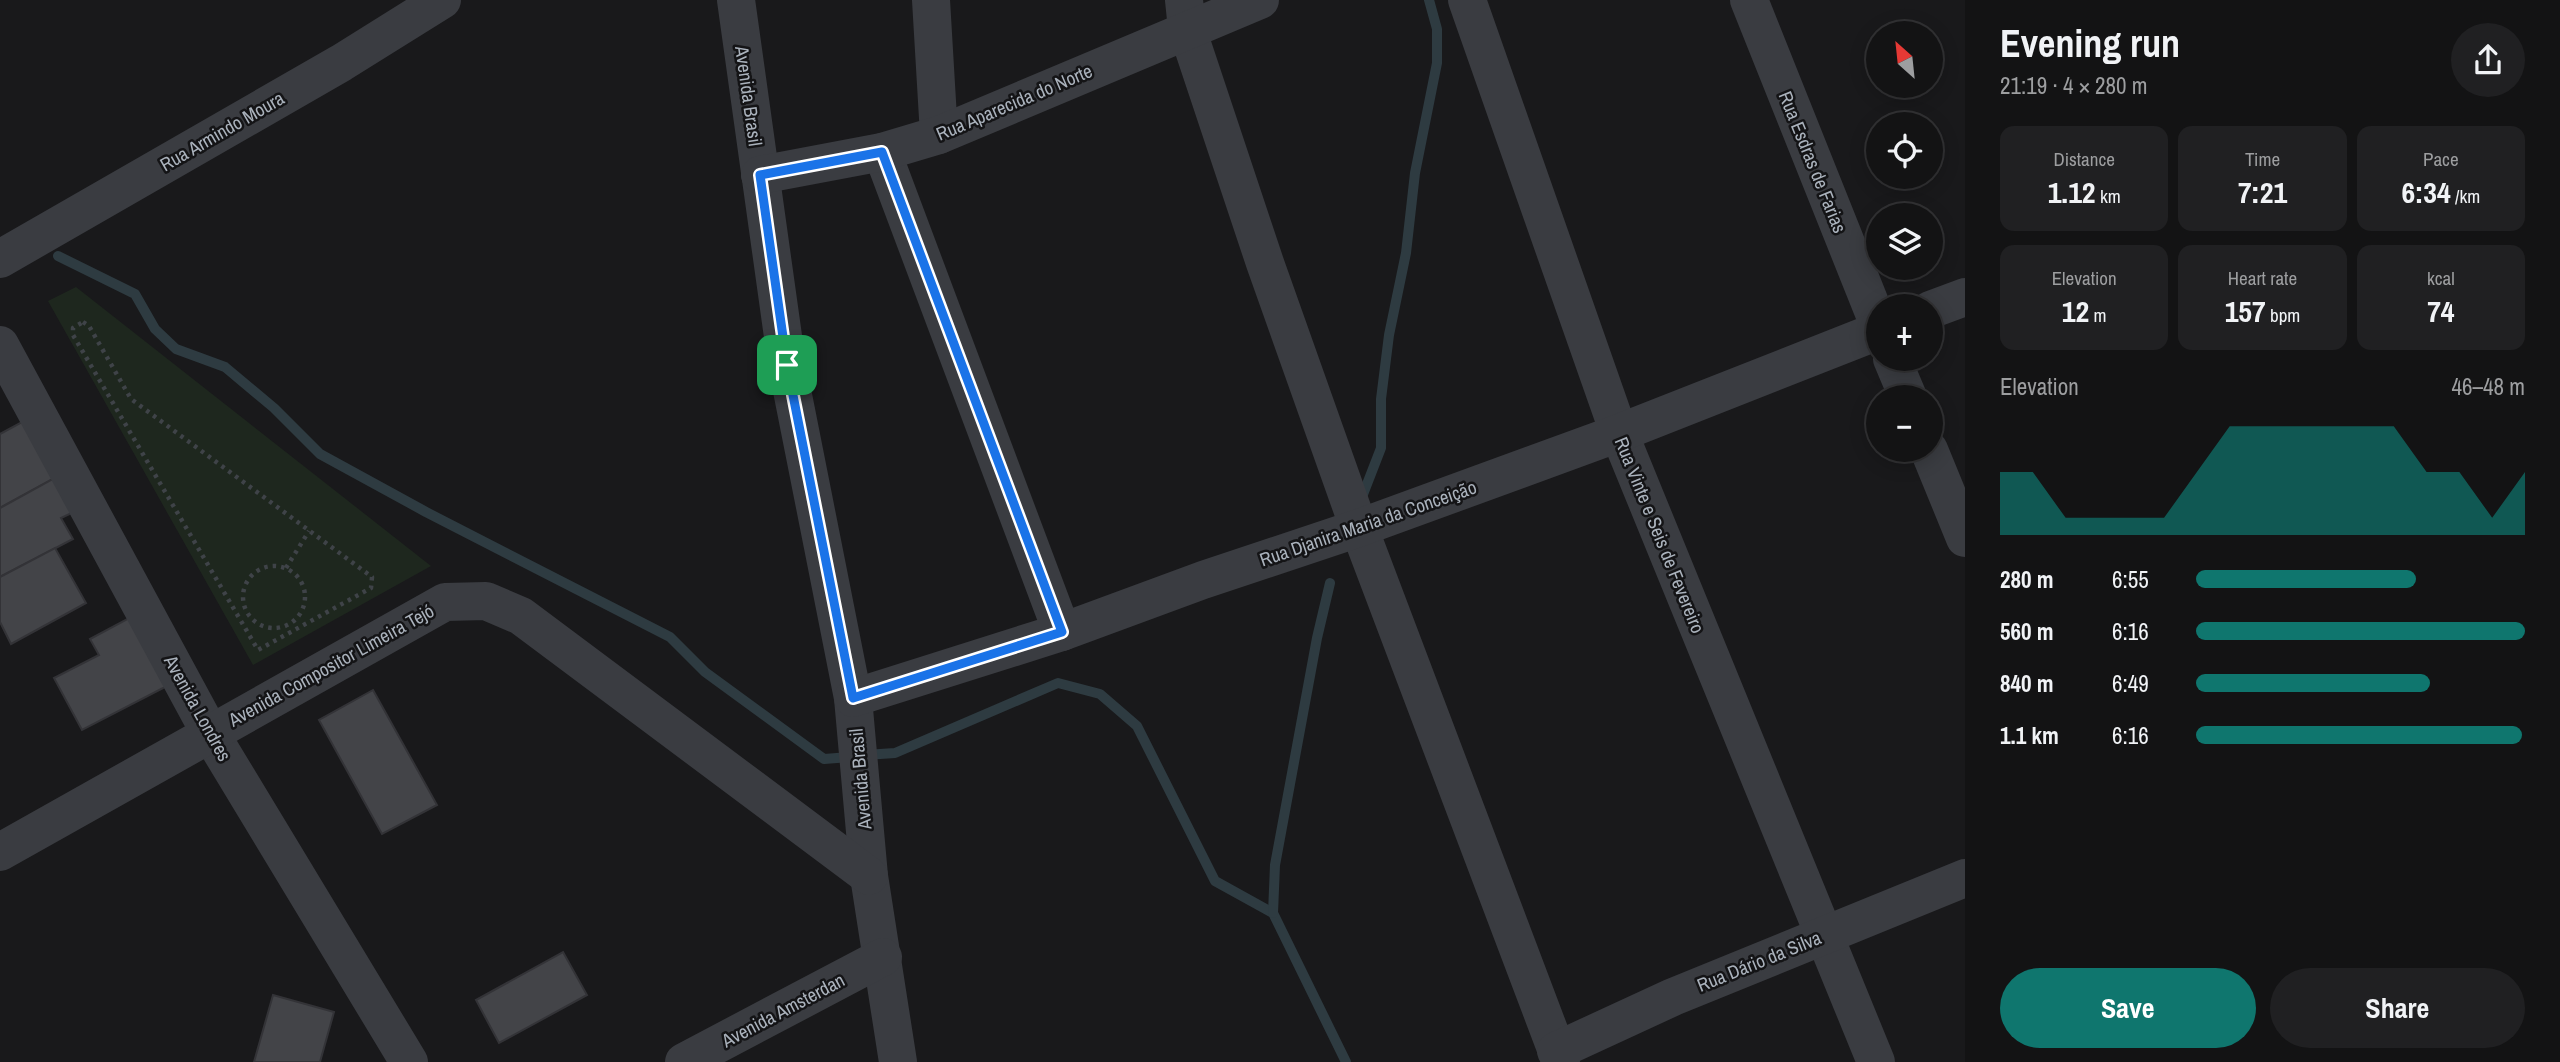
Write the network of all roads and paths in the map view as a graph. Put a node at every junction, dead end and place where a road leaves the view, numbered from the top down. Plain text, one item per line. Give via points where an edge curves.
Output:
1 (442, 0) edge
2 (736, 0) edge
3 (931, 0) edge
4 (1260, 0) edge
5 (1467, 0) edge
6 (1749, 0) edge
7 (1186, 15) edge
8 (939, 135) junction
9 (882, 152) junction
10 (760, 175) junction
11 (0, 259) edge
12 (1866, 294) edge
13 (1965, 297) edge
14 (1943, 305) edge
15 (1866, 336) edge
16 (0, 345) edge
17 (1619, 433) junction
18 (1934, 462) edge
19 (1359, 528) junction
20 (309, 531) junction
21 (1965, 538) edge
22 (286, 568) junction
23 (248, 616) junction
24 (241, 621) junction
25 (276, 628) junction
26 (1062, 632) junction
27 (276, 640) junction
28 (853, 698) junction
29 (210, 733) junction
30 (0, 852) edge
31 (869, 876) junction
32 (1965, 878) edge
33 (1823, 935) junction
34 (883, 957) junction
35 (1559, 1056) edge
36 (409, 1062) edge
37 (684, 1062) edge
38 (898, 1062) edge
39 (1876, 1062) edge

1 - 11 street, Rua Armindo Moura
2 - 10 street, Avenida Brasil
3 - 8 street
4 - 7 street, Rua Aparecida do Norte
5 - 17 street, Rua Vinte e Seis de Fevereiro
6 - 12 street, Rua Esdras de Farias
7 - 8 street, Rua Aparecida do Norte
7 - 19 street via 1265,262
8 - 9 street, Rua Aparecida do Norte
9 - 10 street, Rua Aparecida do Norte
9 - 26 street
10 - 28 street, Avenida Brasil via 787,365
13 - 14 street
15 - 17 street, Rua Djanira Maria da Conceição
16 - 29 street, Avenida Londres
17 - 19 street, Rua Djanira Maria da Conceição
17 - 33 street, Rua Vinte e Seis de Fevereiro
18 - 21 street
19 - 26 street, Rua Djanira Maria da Conceição
19 - 35 street
20 - 22 path
20 - 24 path via 131,399 89,326 83,322 73,328
20 - 27 path via 372,578 372,588
22 - 23 path via 266,566 249,577 242,597
22 - 25 path via 302,582 305,602 295,620
23 - 24 path
23 - 25 path
24 - 27 path via 258,650
25 - 27 path
26 - 28 street, Rua Djanira Maria da Conceição
28 - 31 street, Avenida Brasil
29 - 30 street, Avenida Compositor Limeira Tejó
29 - 31 street, Avenida Compositor Limeira Tejó via 445,603 486,601 521,616
29 - 36 street, Avenida Londres
31 - 34 street, Avenida Brasil
32 - 33 street, Rua Dário da Silva
33 - 35 street, Rua Dário da Silva via 1673,997
33 - 39 street, Rua Vinte e Seis de Fevereiro
34 - 37 street, Avenida Amsterdan
34 - 38 street, Avenida Brasil

